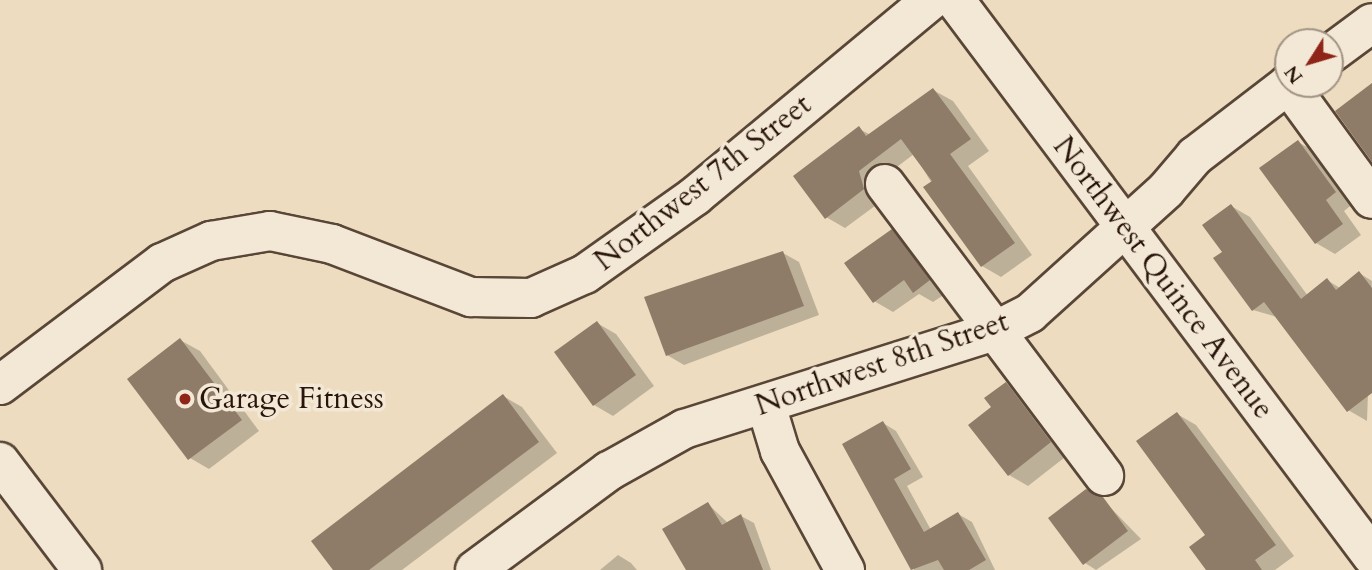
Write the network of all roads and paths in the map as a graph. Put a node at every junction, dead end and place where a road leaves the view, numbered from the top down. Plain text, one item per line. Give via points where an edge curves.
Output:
1 (931, 0) edge
2 (955, 0) edge
3 (1372, 23) edge
4 (1344, 44) edge
5 (1274, 95) edge
6 (1298, 98) edge
7 (885, 184) dead end
8 (1372, 199) edge
9 (1125, 226) junction
10 (995, 331) junction
11 (0, 385) edge
12 (766, 405) junction
13 (0, 462) edge
14 (1104, 476) dead end
15 (1372, 556) edge
16 (477, 569) edge
17 (82, 570) edge
18 (845, 570) edge

1 - 11 street, Northwest 7th Street via 695,196 585,274 531,299 471,298 332,244 270,231 211,242 162,263
2 - 9 street, Northwest Quince Avenue
3 - 4 street
5 - 9 street, Northwest 8th Street via 1195,156
6 - 8 street
7 - 10 street
9 - 10 street, Northwest 8th Street via 1030,313
9 - 15 street, Northwest Quince Avenue
10 - 12 street, Northwest 8th Street
10 - 14 street
12 - 16 street, Northwest 8th Street via 684,429 646,450
12 - 18 street via 780,451
13 - 17 street

